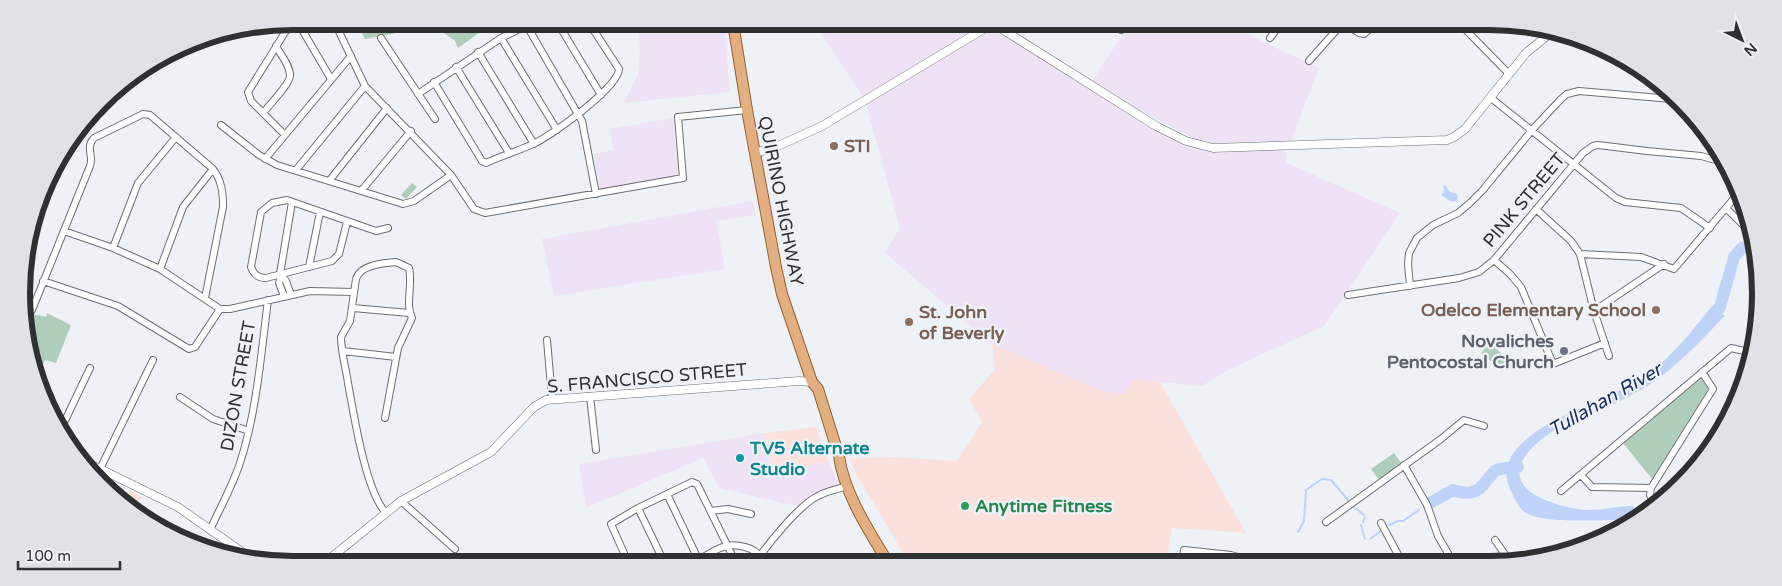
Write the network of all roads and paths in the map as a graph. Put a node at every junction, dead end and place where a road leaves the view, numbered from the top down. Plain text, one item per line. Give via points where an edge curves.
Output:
1 (286, 30) edge
2 (302, 30) edge
3 (339, 30) edge
4 (518, 30) edge
5 (529, 30) edge
6 (562, 30) edge
7 (594, 30) edge
8 (734, 30) edge
9 (983, 30) edge
10 (1003, 30) edge
11 (1276, 30) edge
12 (1336, 30) edge
13 (1354, 30) edge
14 (1369, 30) edge
15 (1466, 30) edge
16 (1547, 37) edge
17 (381, 38) dead end
18 (501, 38) junction
19 (1270, 38) dead end
20 (276, 46) junction
21 (478, 52) junction
22 (352, 56) junction
23 (1309, 61) dead end
24 (456, 67) junction
25 (1509, 74) junction
26 (331, 79) junction
27 (434, 82) junction
28 (365, 86) junction
29 (418, 94) junction
30 (601, 94) junction
31 (1491, 98) junction
32 (1666, 98) edge
33 (387, 108) junction
34 (747, 110) junction
35 (263, 113) junction
36 (579, 114) junction
37 (435, 119) dead end
38 (222, 125) dead end
39 (557, 130) junction
40 (1532, 130) junction
41 (410, 131) junction
42 (285, 135) junction
43 (176, 137) junction
44 (534, 144) junction
45 (509, 153) junction
46 (755, 153) junction
47 (265, 159) junction
48 (1716, 160) edge
49 (1575, 164) junction
50 (213, 169) junction
51 (296, 170) junction
52 (451, 174) junction
53 (329, 181) junction
54 (361, 191) junction
55 (596, 194) junction
56 (1734, 198) edge
57 (292, 202) junction
58 (1726, 208) junction
59 (1536, 209) junction
60 (320, 212) junction
61 (347, 222) junction
62 (1742, 223) edge
63 (388, 228) dead end
64 (1710, 228) junction
65 (64, 231) junction
66 (113, 248) junction
67 (1580, 254) junction
68 (1494, 260) junction
69 (1664, 264) junction
70 (309, 267) junction
71 (160, 269) junction
72 (281, 276) junction
73 (43, 281) junction
74 (1410, 286) junction
75 (354, 292) junction
76 (1348, 294) dead end
77 (287, 296) junction
78 (205, 298) junction
79 (268, 300) junction
80 (352, 308) junction
81 (220, 309) junction
82 (32, 310) dead end
83 (1594, 312) junction
84 (409, 313) junction
85 (546, 340) dead end
86 (1605, 343) junction
87 (1745, 351) edge
88 (343, 352) junction
89 (396, 356) junction
90 (1609, 356) dead end
91 (152, 360) dead end
92 (90, 368) dead end
93 (1702, 372) junction
94 (812, 382) junction
95 (590, 396) junction
96 (180, 397) dead end
97 (552, 398) junction
98 (385, 418) dead end
99 (64, 422) edge
100 (1484, 426) dead end
101 (249, 431) junction
102 (596, 450) dead end
103 (1404, 465) junction
104 (96, 467) edge
105 (100, 469) junction
106 (1581, 475) junction
107 (848, 486) junction
108 (1651, 488) junction
109 (1561, 491) dead end
110 (667, 494) junction
111 (1652, 499) edge
112 (401, 501) junction
113 (638, 508) junction
114 (711, 511) junction
115 (385, 512) junction
116 (751, 514) dead end
117 (1326, 522) dead end
118 (1381, 523) dead end
119 (210, 530) junction
120 (1495, 540) dead end
121 (727, 544) junction
122 (455, 549) dead end
123 (238, 550) edge
124 (1505, 555) edge
125 (333, 556) edge
126 (625, 556) edge
127 (661, 556) edge
128 (696, 556) edge
129 (705, 556) edge
130 (733, 556) edge
131 (757, 556) edge
132 (762, 556) edge
133 (884, 556) edge
134 (1184, 556) edge
135 (1215, 556) edge
136 (1399, 556) edge
137 (1450, 556) edge

1 - 20 street
2 - 26 street
3 - 22 street
4 - 18 street
5 - 36 street
6 - 30 street
7 - 30 street via 619,72
8 - 34 main road, QUIRINO HIGHWAY
9 - 46 street via 822,126
10 - 31 street via 1156,126 1186,141 1213,148 1447,140 1465,129
11 - 19 street
12 - 23 street
13 - 14 street via 1364,34
15 - 25 street
16 - 25 street via 1526,53
17 - 29 street
18 - 21 street
18 - 39 street
20 - 35 street via 248,92 249,98
20 - 35 street via 291,76
21 - 24 street
21 - 44 street
22 - 26 street
22 - 28 street
24 - 27 street
24 - 45 street
25 - 31 street
26 - 42 street
27 - 29 street
27 - 45 street via 484,163
28 - 33 street
28 - 51 street
29 - 37 street
30 - 36 street
31 - 40 street
32 - 40 street via 1579,91 1561,98
33 - 41 street
33 - 53 street
34 - 46 main road, QUIRINO HIGHWAY
34 - 55 street via 678,117 684,178
35 - 42 street
36 - 39 street
36 - 55 street
38 - 47 street
39 - 44 street
40 - 49 street
40 - 74 street via 1470,204 1417,238 1409,253
41 - 52 street
41 - 54 street
42 - 47 street
43 - 50 street
43 - 65 street via 150,115 143,114 94,138 89,149 92,162
43 - 66 street via 138,183
44 - 45 street
46 - 94 main road, QUIRINO HIGHWAY via 782,294
47 - 51 street
48 - 49 street, PINK STREET via 1598,145 1588,148
49 - 59 street, PINK STREET
49 - 64 street via 1620,200 1681,208
50 - 71 street via 184,207
50 - 78 street via 221,184 223,207
51 - 53 street
52 - 54 street via 407,204
52 - 55 street via 474,209 485,214
53 - 54 street
56 - 58 street
57 - 60 street
57 - 72 street
57 - 72 street via 272,203 261,212 252,267 260,278
58 - 62 street
58 - 64 street
59 - 67 street
59 - 68 street, PINK STREET
60 - 61 street
60 - 70 street
61 - 63 street via 376,230
61 - 70 street via 338,257
64 - 69 street via 1674,269
65 - 66 street
65 - 73 street
66 - 71 street
67 - 69 street via 1641,257
67 - 83 street
68 - 74 street, PINK STREET via 1479,272
68 - 86 street via 1521,287 1553,364
69 - 83 street
70 - 72 street
71 - 78 street
72 - 77 street via 286,281
73 - 81 street via 118,306 189,349 195,346
73 - 82 street
74 - 76 street, PINK STREET
75 - 77 street via 322,291
75 - 80 street
75 - 84 street via 358,273 367,268 392,262 405,265 411,277
77 - 79 street
78 - 81 street
79 - 81 street
79 - 101 street, DIZON STREET
80 - 84 street
80 - 88 street via 350,321 341,335
83 - 86 street
84 - 89 street via 412,320
85 - 97 street
86 - 90 street
87 - 93 street via 1731,348
88 - 89 street
88 - 115 street via 366,466 378,503
89 - 98 street
91 - 105 street
92 - 99 street
93 - 106 street
93 - 108 street via 1713,389
94 - 95 street, S. FRANCISCO STREET
94 - 107 main road, QUIRINO HIGHWAY via 827,438
95 - 97 street, S. FRANCISCO STREET
95 - 102 street
96 - 101 street via 213,419
97 - 112 street, S. FRANCISCO STREET via 534,407 491,452
100 - 103 street via 1464,420
101 - 119 street, DIZON STREET via 235,478
103 - 117 street
103 - 137 street via 1427,505
104 - 105 street
105 - 119 street via 178,506
106 - 108 street via 1592,487
106 - 109 street
107 - 132 street via 813,499 799,511
107 - 133 main road, QUIRINO HIGHWAY
108 - 111 street
110 - 113 street
110 - 114 street via 695,482
110 - 128 street
112 - 115 street, S. FRANCISCO STREET
112 - 122 street
113 - 126 street via 611,524
113 - 127 street
114 - 116 street via 728,509
114 - 121 street
115 - 125 street, S. FRANCISCO STREET
118 - 136 street
119 - 123 street
120 - 124 street
121 - 129 street
121 - 130 street
121 - 131 street via 750,548
134 - 135 street via 1184,550

